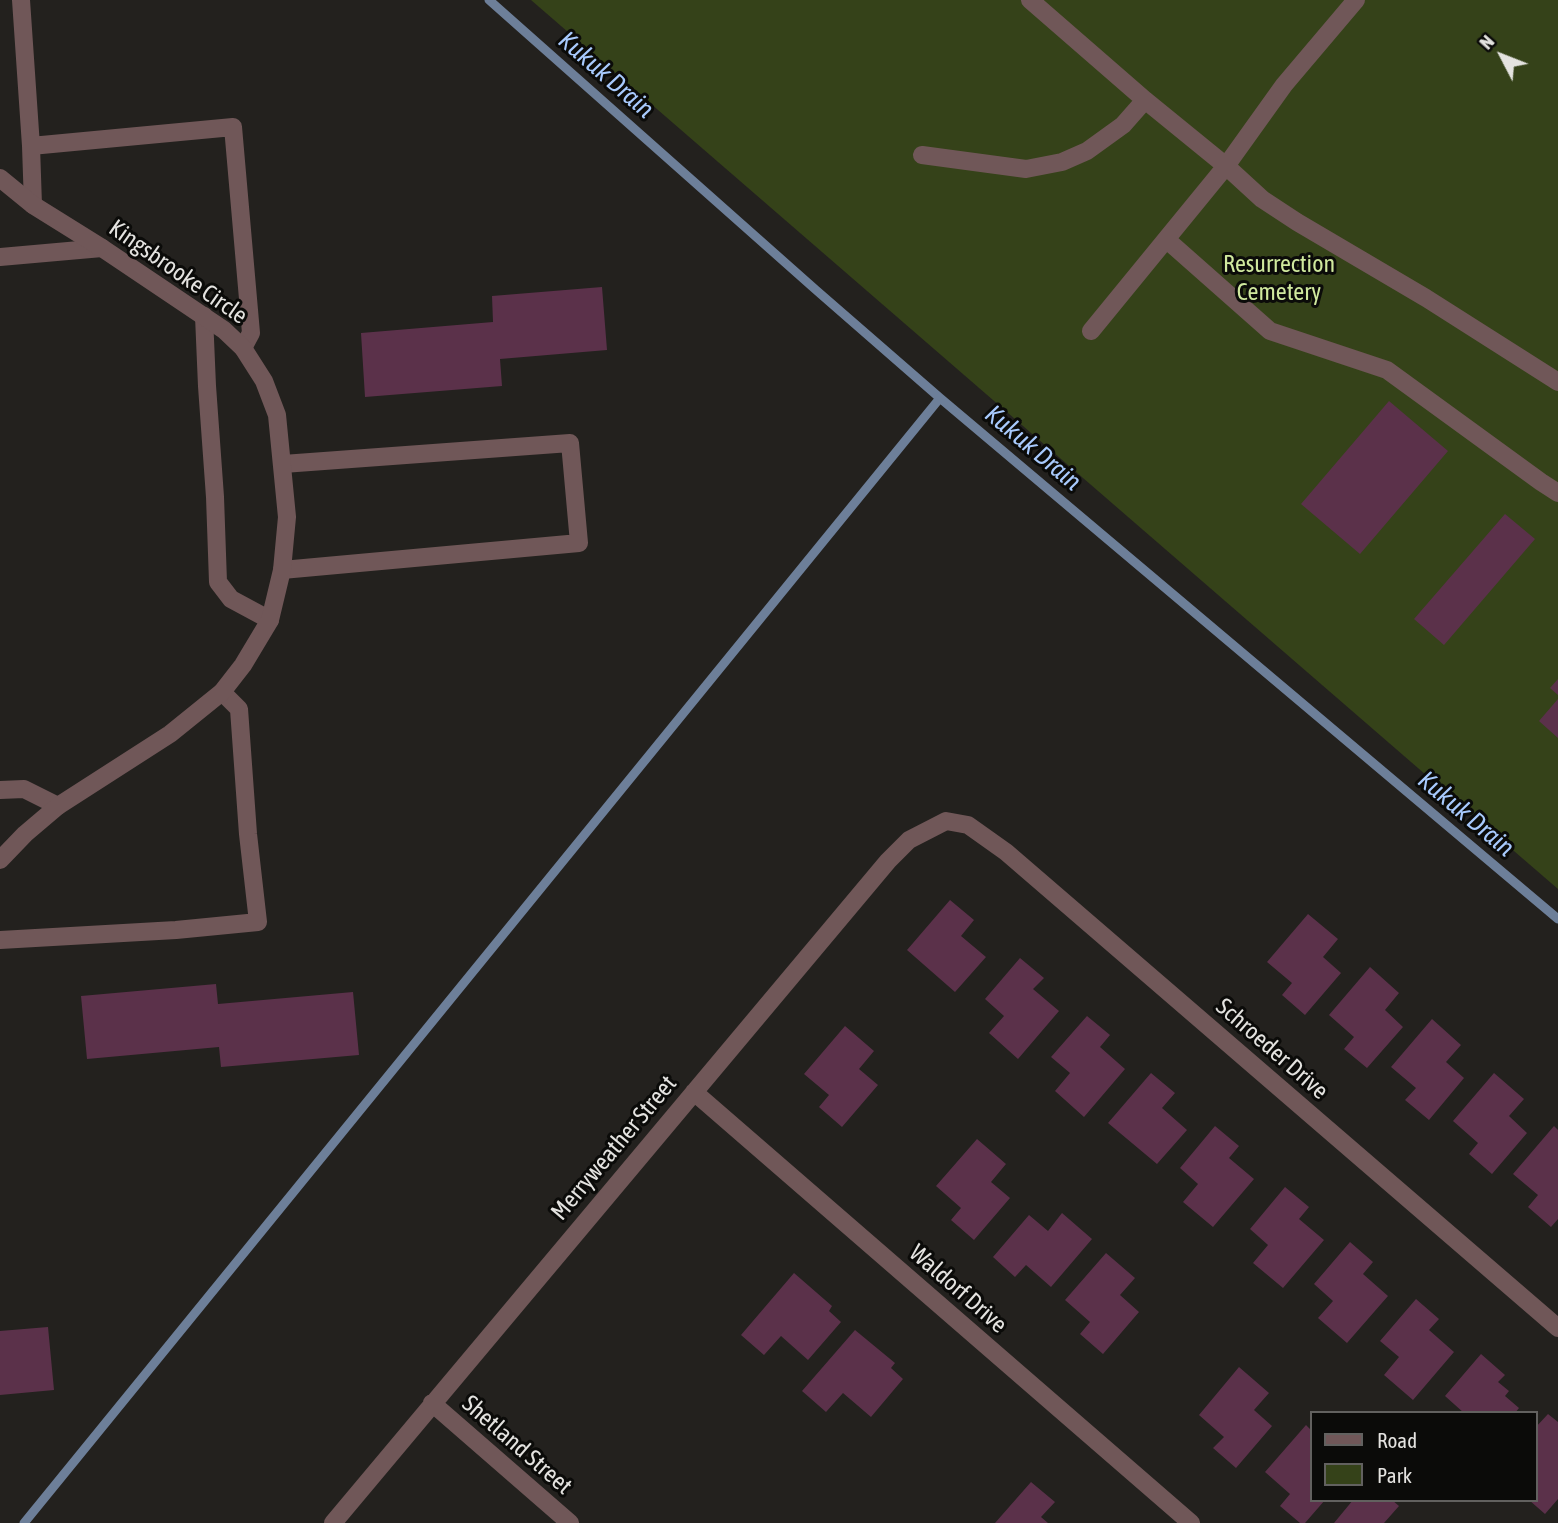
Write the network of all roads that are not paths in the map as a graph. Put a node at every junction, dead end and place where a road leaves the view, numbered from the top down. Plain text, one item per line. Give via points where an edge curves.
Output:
1 (21, 0) edge
2 (1030, 0) edge
3 (1356, 0) edge
4 (1145, 100) junction
5 (31, 146) junction
6 (922, 155) dead end
7 (1226, 166) junction
8 (0, 178) edge
9 (33, 205) junction
10 (1167, 240) junction
11 (102, 248) junction
12 (0, 257) edge
13 (204, 317) junction
14 (1091, 331) dead end
15 (243, 348) junction
16 (1558, 382) edge
17 (283, 464) junction
18 (1558, 493) edge
19 (282, 570) junction
20 (270, 620) junction
21 (222, 692) junction
22 (0, 790) edge
23 (58, 806) junction
24 (946, 821) joint
25 (0, 860) edge
26 (0, 940) edge
27 (694, 1092) junction
28 (1558, 1328) edge
29 (432, 1404) junction
30 (333, 1523) edge
31 (570, 1523) edge
32 (1191, 1523) edge

1 - 5 street
2 - 4 street
3 - 7 street via 1284,85
4 - 6 street via 1124,125 1087,152 1062,162 1026,169
4 - 7 street
5 - 9 street
5 - 15 street via 233,127 251,333
7 - 10 street
7 - 16 street via 1262,199 1297,222
8 - 9 street, Kingsbrooke Circle
9 - 11 street, Kingsbrooke Circle
10 - 14 street
10 - 18 street via 1270,331 1387,370
11 - 12 street
11 - 13 street, Kingsbrooke Circle
13 - 15 street, Kingsbrooke Circle
13 - 20 street via 218,582 231,599
15 - 17 street, Kingsbrooke Circle via 264,381 277,415
17 - 19 street, Kingsbrooke Circle via 287,517
17 - 19 street via 570,443 579,543
19 - 20 street, Kingsbrooke Circle
20 - 21 street, Kingsbrooke Circle
21 - 23 street, Kingsbrooke Circle via 170,734
21 - 26 street via 239,709 258,922
22 - 23 street via 24,789
23 - 25 street, Kingsbrooke Circle
24 - 27 street, Merryweather Street via 909,839 888,861
24 - 28 street, Schroeder Drive via 968,825 1006,852
27 - 29 street, Merryweather Street
27 - 32 street, Waldorf Drive
29 - 30 street, Merryweather Street
29 - 31 street, Shetland Street

